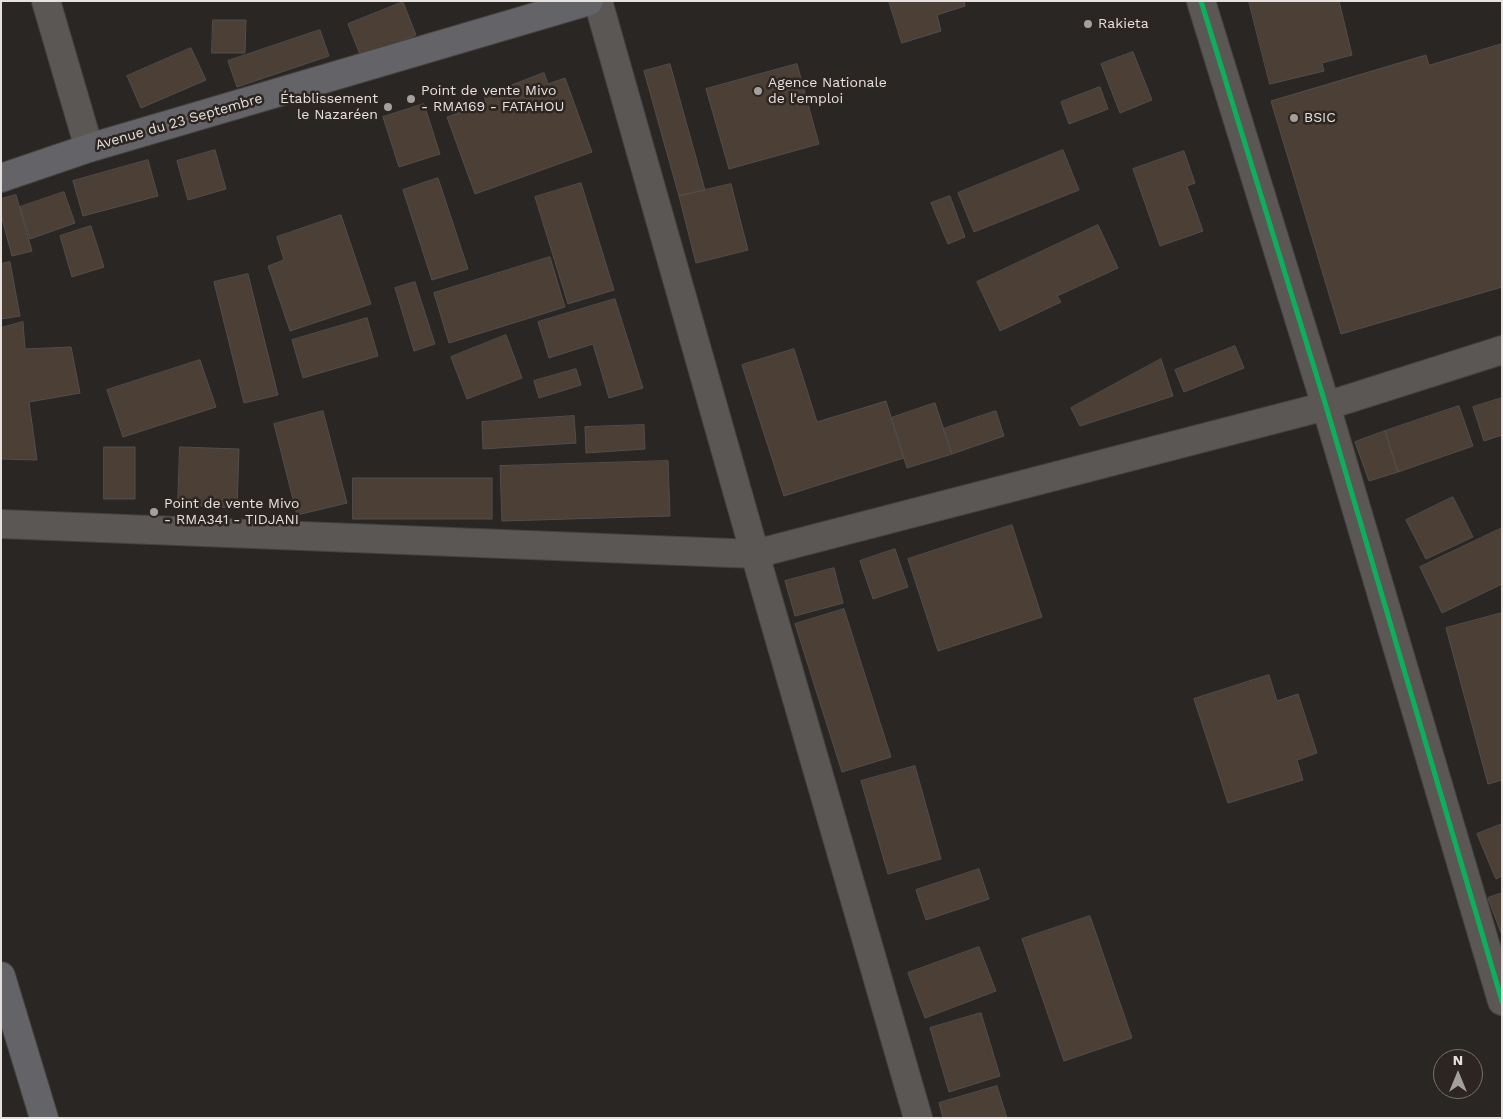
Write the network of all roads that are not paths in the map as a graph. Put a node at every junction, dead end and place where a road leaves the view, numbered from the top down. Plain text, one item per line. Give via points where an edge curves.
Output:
1 (46, 1) edge
2 (589, 1) edge
3 (598, 1) edge
4 (1201, 1) edge
5 (89, 148) junction
6 (1, 178) edge
7 (1502, 350) edge
8 (1326, 406) junction
9 (1, 524) edge
10 (756, 554) junction
11 (1, 976) edge
12 (1502, 1001) edge
13 (44, 1118) edge
14 (918, 1118) edge

1 - 5 street
2 - 5 main road, Avenue du 23 Septembre
3 - 10 street
4 - 8 street
5 - 6 main road, Avenue du 23 Septembre
7 - 8 street
8 - 10 street
8 - 12 street
9 - 10 street
10 - 14 street
11 - 13 main road

